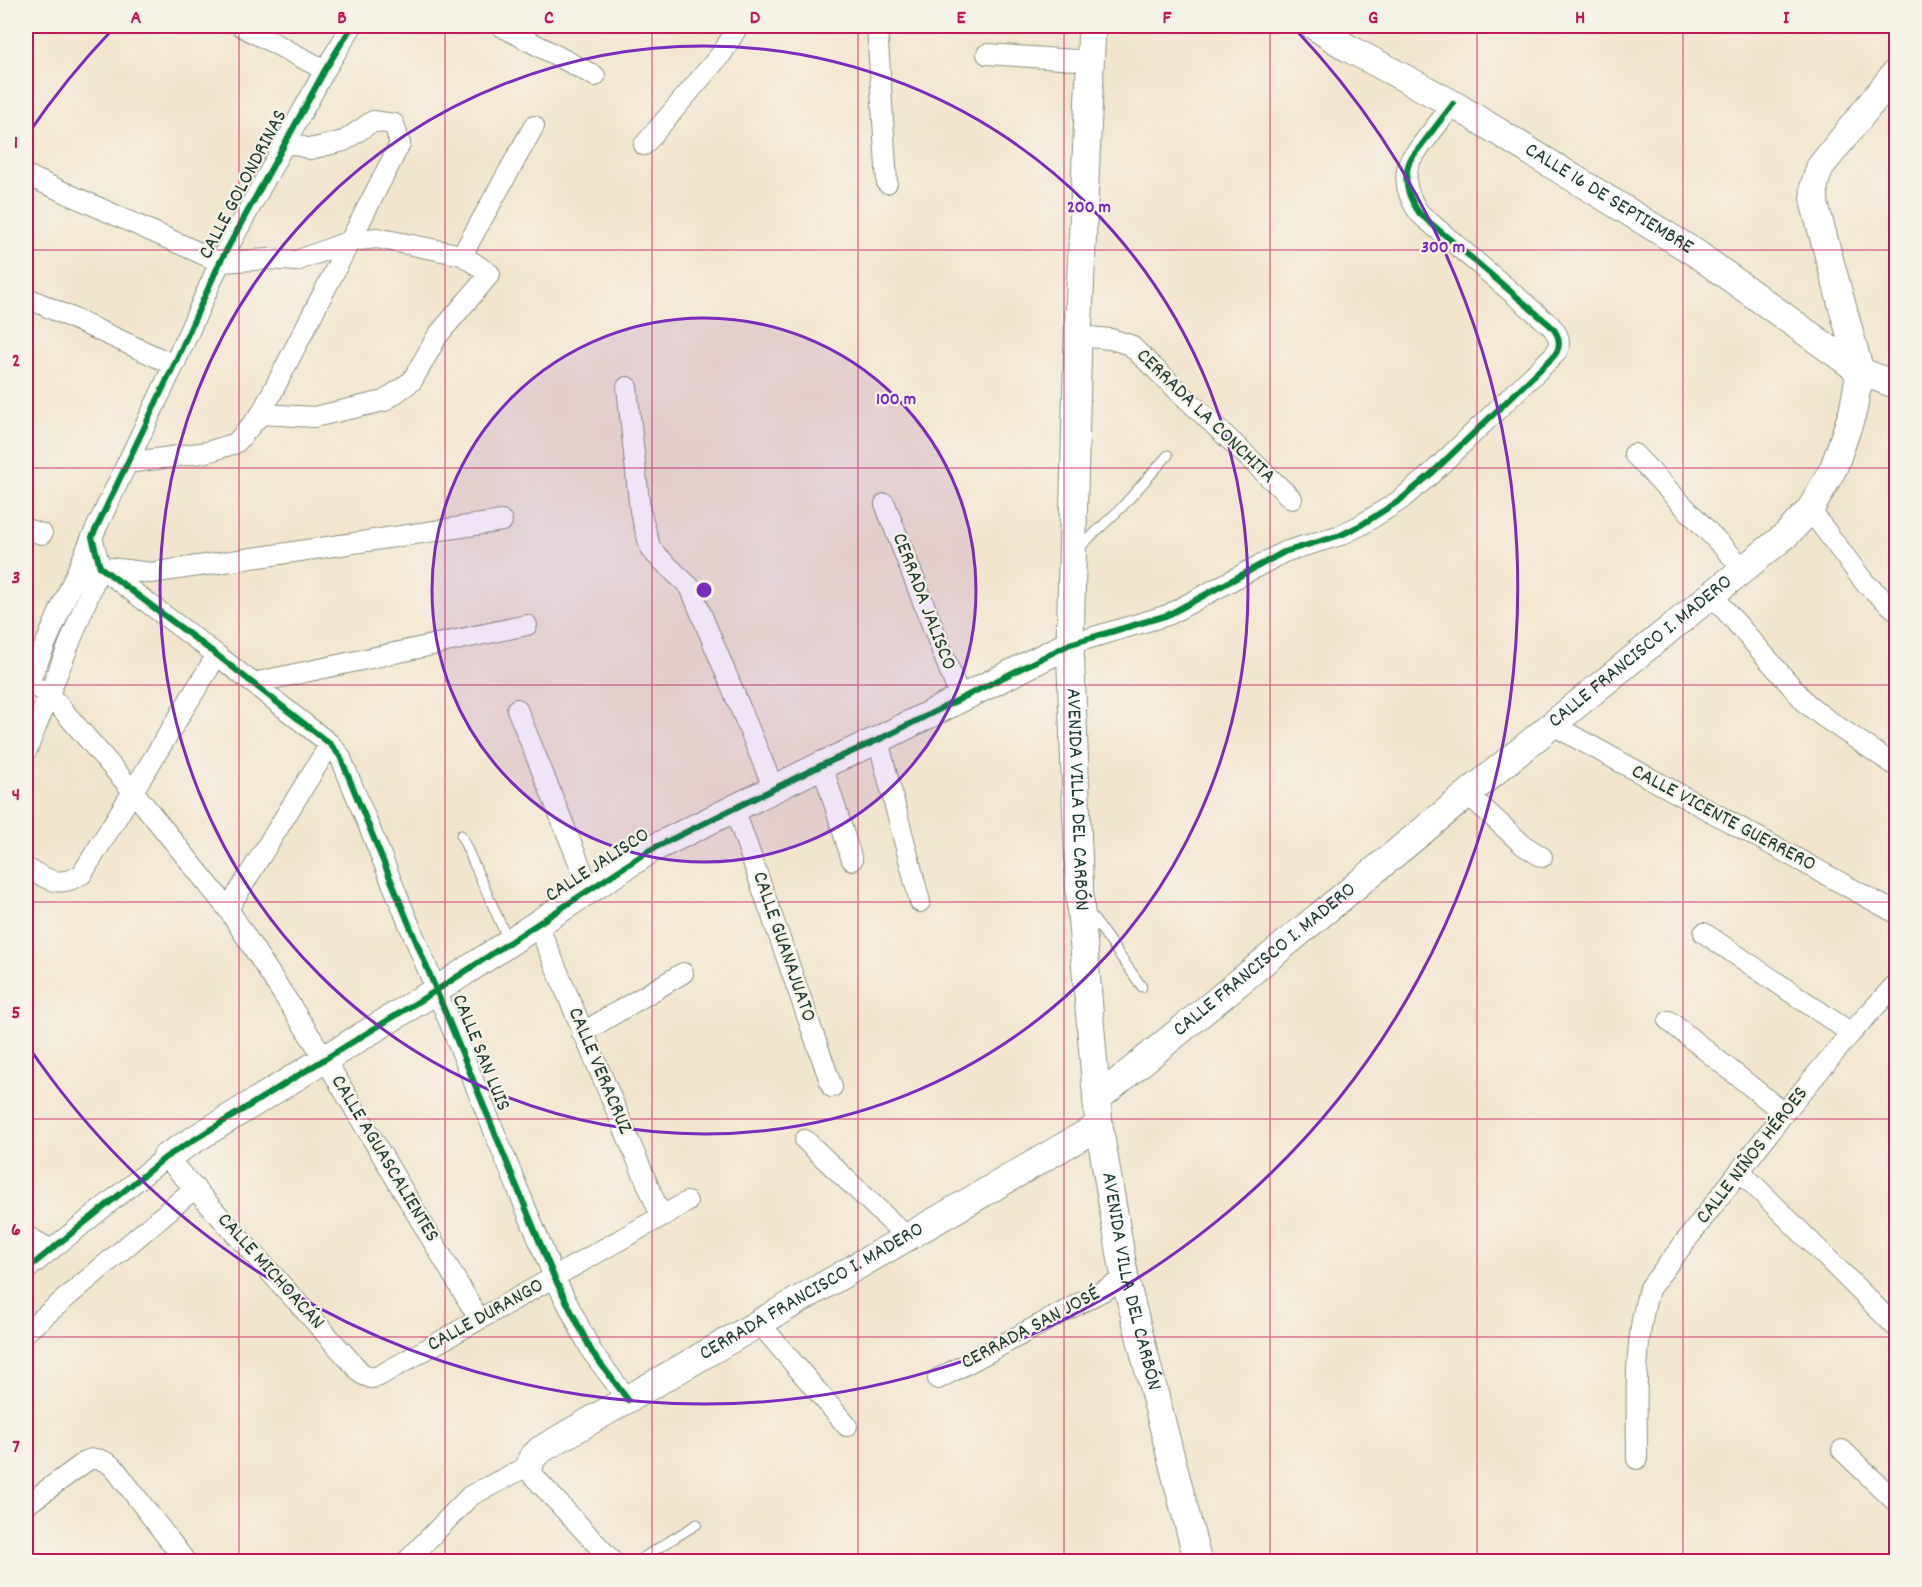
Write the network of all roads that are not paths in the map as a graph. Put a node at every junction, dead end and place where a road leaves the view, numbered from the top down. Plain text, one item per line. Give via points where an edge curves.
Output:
1 (241, 26) edge
2 (352, 26) edge
3 (501, 26) edge
4 (738, 26) edge
5 (877, 26) edge
6 (1092, 26) edge
7 (1323, 28) edge
8 (987, 54) dead end
9 (1090, 61) junction
10 (325, 70) junction
11 (1896, 72) edge
12 (595, 76) dead end
13 (1453, 104) junction
14 (534, 126) dead end
15 (286, 142) junction
16 (645, 145) dead end
17 (26, 176) edge
18 (887, 183) dead end
19 (350, 241) junction
20 (462, 255) junction
21 (220, 262) junction
22 (26, 297) edge
23 (1078, 336) junction
24 (174, 365) junction
25 (1860, 371) junction
26 (1896, 385) edge
27 (627, 387) dead end
28 (261, 414) junction
29 (1634, 454) dead end
30 (1168, 455) dead end
31 (127, 463) junction
32 (1292, 499) dead end
33 (885, 504) dead end
34 (1810, 510) junction
35 (502, 521) dead end
36 (92, 537) junction
37 (1074, 552) junction
38 (100, 567) junction
39 (1744, 568) junction
40 (1712, 595) junction
41 (1896, 610) edge
42 (527, 625) dead end
43 (1070, 644) junction
44 (217, 655) junction
45 (253, 683) junction
46 (27, 684) edge
47 (48, 693) junction
48 (961, 700) junction
49 (517, 709) dead end
50 (1551, 724) junction
51 (878, 740) junction
52 (330, 744) junction
53 (26, 752) edge
54 (822, 765) junction
55 (1896, 766) edge
56 (774, 789) junction
57 (132, 790) junction
58 (1468, 794) junction
59 (734, 808) junction
60 (461, 835) dead end
61 (1542, 857) dead end
62 (852, 860) dead end
63 (26, 868) edge
64 (590, 890) junction
65 (1080, 901) junction
66 (920, 902) dead end
67 (228, 909) junction
68 (1896, 913) edge
69 (538, 925) junction
70 (1704, 933) dead end
71 (508, 942) junction
72 (683, 973) dead end
73 (1142, 987) dead end
74 (437, 990) junction
75 (1895, 990) edge
76 (1670, 1021) dead end
77 (582, 1033) junction
78 (1851, 1033) junction
79 (325, 1059) junction
80 (832, 1086) dead end
81 (1096, 1099) junction
82 (1784, 1113) junction
83 (1099, 1126) junction
84 (805, 1140) dead end
85 (166, 1157) junction
86 (1740, 1171) junction
87 (195, 1188) junction
88 (687, 1202) dead end
89 (661, 1216) junction
90 (26, 1236) edge
91 (908, 1238) junction
92 (50, 1249) junction
93 (26, 1270) edge
94 (554, 1277) junction
95 (1125, 1279) junction
96 (479, 1319) junction
97 (760, 1324) junction
98 (1896, 1327) edge
99 (26, 1332) edge
100 (379, 1376) joint
101 (938, 1379) dead end
102 (628, 1400) junction
103 (847, 1426) dead end
104 (1842, 1450) dead end
105 (1637, 1459) dead end
106 (530, 1465) junction
107 (1896, 1502) edge
108 (26, 1505) edge
109 (697, 1524) dead end
110 (186, 1562) edge
111 (406, 1562) edge
112 (613, 1562) edge
113 (636, 1562) edge
114 (1198, 1562) edge

1 - 10 street
2 - 10 street, CALLE GOLONDRINAS
3 - 12 street
4 - 16 street via 723,52
5 - 18 street
6 - 9 street, AVENIDA VILLA DEL CARBÓN
7 - 13 street, CALLE 16 DE SEPTIEMBRE via 1348,48
8 - 9 street
9 - 23 street, AVENIDA VILLA DEL CARBÓN
10 - 15 street, CALLE GOLONDRINAS
11 - 25 street, CALLE FRANCISCO I. MADERO via 1820,167 1814,186 1815,206
13 - 25 street, CALLE 16 DE SEPTIEMBRE via 1694,252
13 - 43 street via 1410,160 1406,170 1408,193 1420,214 1551,326 1559,345 1556,354 1431,474 1370,520 1341,535 1284,552 1168,615
14 - 20 street
15 - 19 street via 310,149 344,141 373,121 394,124 400,144
15 - 21 street, CALLE GOLONDRINAS
17 - 21 street
19 - 20 street via 377,238
19 - 21 street via 296,261
19 - 28 street
20 - 28 street via 490,274 438,335 412,381 384,401 314,417
21 - 24 street, CALLE GOLONDRINAS
22 - 24 street
23 - 32 street, CERRADA LA CONCHITA via 1130,345
23 - 37 street, AVENIDA VILLA DEL CARBÓN
24 - 31 street, CALLE GOLONDRINAS
25 - 26 street, CALLE 16 DE SEPTIEMBRE
25 - 34 street, CALLE FRANCISCO I. MADERO via 1853,411 1840,450
27 - 56 street via 640,511 651,550 690,587
28 - 31 street via 236,443 207,452
29 - 39 street
30 - 37 lane via 1122,507
31 - 36 street, CALLE GOLONDRINAS
33 - 48 street, CERRADA JALISCO
34 - 39 street, CALLE FRANCISCO I. MADERO
34 - 41 street via 1865,583
35 - 38 street via 151,573
36 - 38 street
36 - 46 street, CALLE GOLONDRINAS
37 - 43 street, AVENIDA VILLA DEL CARBÓN
38 - 44 street
38 - 47 street
39 - 40 street, CALLE FRANCISCO I. MADERO
40 - 50 street, CALLE FRANCISCO I. MADERO
40 - 55 street via 1808,704
42 - 45 street
43 - 48 street, CALLE JALISCO
43 - 65 street, AVENIDA VILLA DEL CARBÓN
44 - 45 street
44 - 57 street
45 - 52 street
46 - 47 street
47 - 53 street
47 - 57 street, CALLE AGUASCALIENTES
48 - 51 street, CALLE JALISCO
49 - 64 street
50 - 58 street, CALLE FRANCISCO I. MADERO
50 - 68 street, CALLE VICENTE GUERRERO
51 - 54 street, CALLE JALISCO
51 - 66 street
52 - 67 street
52 - 74 street, CALLE SAN LUIS via 340,756
54 - 56 street, CALLE JALISCO
54 - 62 street
56 - 59 street, CALLE JALISCO
57 - 63 street via 82,874 62,883
57 - 67 street, CALLE AGUASCALIENTES
58 - 61 street via 1523,845
58 - 81 street, CALLE FRANCISCO I. MADERO
59 - 64 street, CALLE JALISCO via 650,850
59 - 80 street, CALLE GUANAJUATO
60 - 71 lane
64 - 69 street, CALLE JALISCO
65 - 73 lane
65 - 81 street, AVENIDA VILLA DEL CARBÓN
67 - 79 street, CALLE AGUASCALIENTES
69 - 71 street, CALLE JALISCO
69 - 77 street, CALLE VERACRUZ
70 - 78 street
71 - 74 street, CALLE JALISCO
72 - 77 street
74 - 79 street, CALLE JALISCO
74 - 94 street, CALLE SAN LUIS
75 - 78 street, CALLE NIÑOS HÉROES
76 - 82 street
77 - 89 street, CALLE VERACRUZ
78 - 82 street, CALLE NIÑOS HÉROES
79 - 85 street, CALLE JALISCO
79 - 96 street, CALLE AGUASCALIENTES
81 - 83 street, AVENIDA VILLA DEL CARBÓN
82 - 86 street, CALLE NIÑOS HÉROES
83 - 91 street, CERRADA FRANCISCO I. MADERO
83 - 95 street, AVENIDA VILLA DEL CARBÓN
84 - 91 street
85 - 87 street, CALLE MICHOACÁN
85 - 92 street
86 - 98 street
86 - 105 street, CALLE NIÑOS HÉROES via 1648,1289 1638,1342
87 - 99 street
87 - 100 street, CALLE MICHOACÁN via 363,1375
88 - 89 street, CALLE DURANGO
89 - 94 street, CALLE DURANGO
90 - 92 street
91 - 97 street, CERRADA FRANCISCO I. MADERO
92 - 93 street
94 - 96 street, CALLE DURANGO
94 - 102 street, CALLE SAN LUIS via 592,1352
95 - 101 street, CERRADA SAN JOSÉ
95 - 114 street, AVENIDA VILLA DEL CARBÓN
96 - 100 street, CALLE DURANGO
97 - 102 street, CERRADA FRANCISCO I. MADERO
97 - 103 street
102 - 106 street, CERRADA FRANCISCO I. MADERO via 540,1450
104 - 107 street
106 - 111 street via 470,1496
106 - 112 street via 537,1480
108 - 110 street via 88,1460 103,1460
109 - 113 lane

